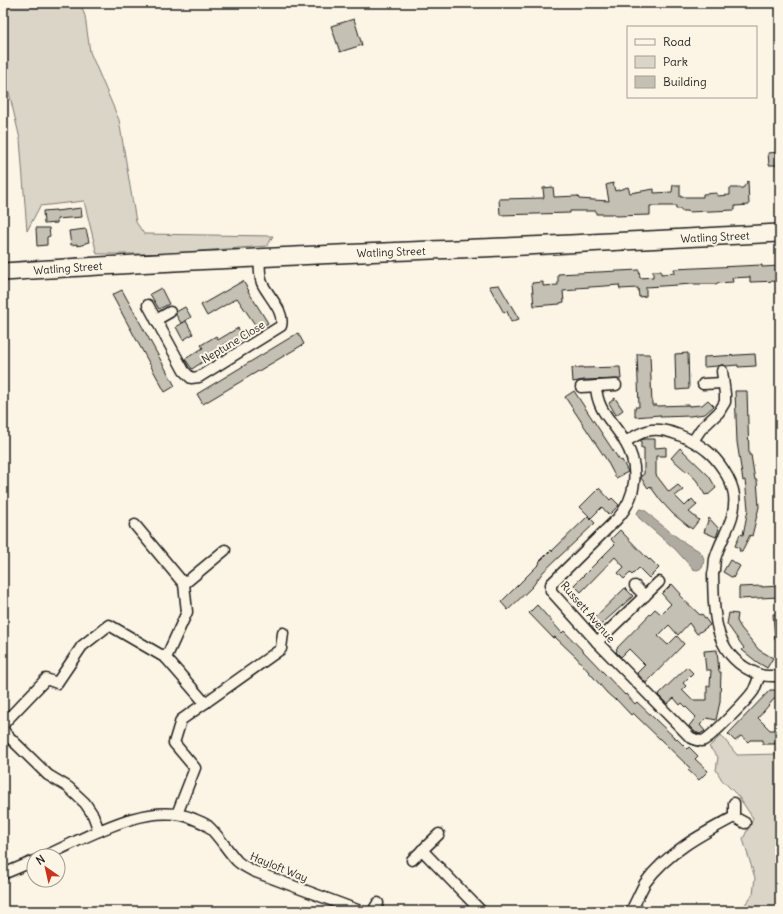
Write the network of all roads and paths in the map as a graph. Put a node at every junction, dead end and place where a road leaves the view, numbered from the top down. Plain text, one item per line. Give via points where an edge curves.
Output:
1 (780, 233) edge
2 (259, 257) junction
3 (3, 272) edge
4 (148, 305) dead end
5 (170, 312) dead end
6 (156, 320) junction
7 (722, 371) dead end
8 (723, 383) junction
9 (703, 384) dead end
10 (616, 385) dead end
11 (596, 386) junction
12 (581, 387) dead end
13 (693, 441) junction
14 (625, 442) junction
15 (135, 525) dead end
16 (225, 550) dead end
17 (659, 582) dead end
18 (184, 584) junction
19 (635, 586) dead end
20 (645, 596) junction
21 (283, 634) dead end
22 (597, 642) junction
23 (166, 658) junction
24 (760, 675) junction
25 (780, 676) edge
26 (205, 703) junction
27 (3, 729) edge
28 (734, 803) dead end
29 (177, 814) junction
30 (734, 817) junction
31 (745, 823) dead end
32 (99, 831) junction
33 (439, 834) dead end
34 (62, 848) edge
35 (422, 850) junction
36 (412, 860) dead end
37 (26, 864) edge
38 (3, 874) edge
39 (360, 911) edge
40 (481, 911) edge
41 (631, 911) edge

1 - 2 highway, Watling Street
2 - 3 highway, Watling Street
2 - 6 street, Neptune Close via 262,283 281,316 281,326 276,330 199,377 191,378 184,371
4 - 6 street, Neptune Close
5 - 6 street
7 - 8 street
8 - 9 street
8 - 13 street via 724,402 719,412 701,429
10 - 11 street
11 - 12 street
11 - 14 street, Russett Avenue via 598,402
13 - 14 street via 658,429 646,430
13 - 24 street via 707,450 721,467 731,482 734,495 732,517 715,560 713,574 719,635 741,665
14 - 22 street, Russett Avenue via 634,466 632,496 622,514 551,584 553,594
15 - 18 street
16 - 18 street
17 - 20 street
18 - 23 street via 187,612
19 - 20 street
20 - 22 street
21 - 26 street via 281,649
22 - 24 street, Russett Avenue via 690,737 697,741 706,738 733,713 754,690
23 - 26 street
23 - 27 street via 109,625 82,646 57,683 46,679 4,723
24 - 25 street
26 - 29 street via 181,720 174,743 195,768
27 - 32 street via 48,776 68,787 85,803
28 - 30 street
29 - 32 street, Hayloft Way via 143,815
29 - 39 street, Hayloft Way via 207,825 238,862 252,871
30 - 31 street
30 - 41 street via 702,834 670,857 645,884
32 - 34 street, Hayloft Way
33 - 35 street
35 - 36 street
35 - 40 street
37 - 38 street

